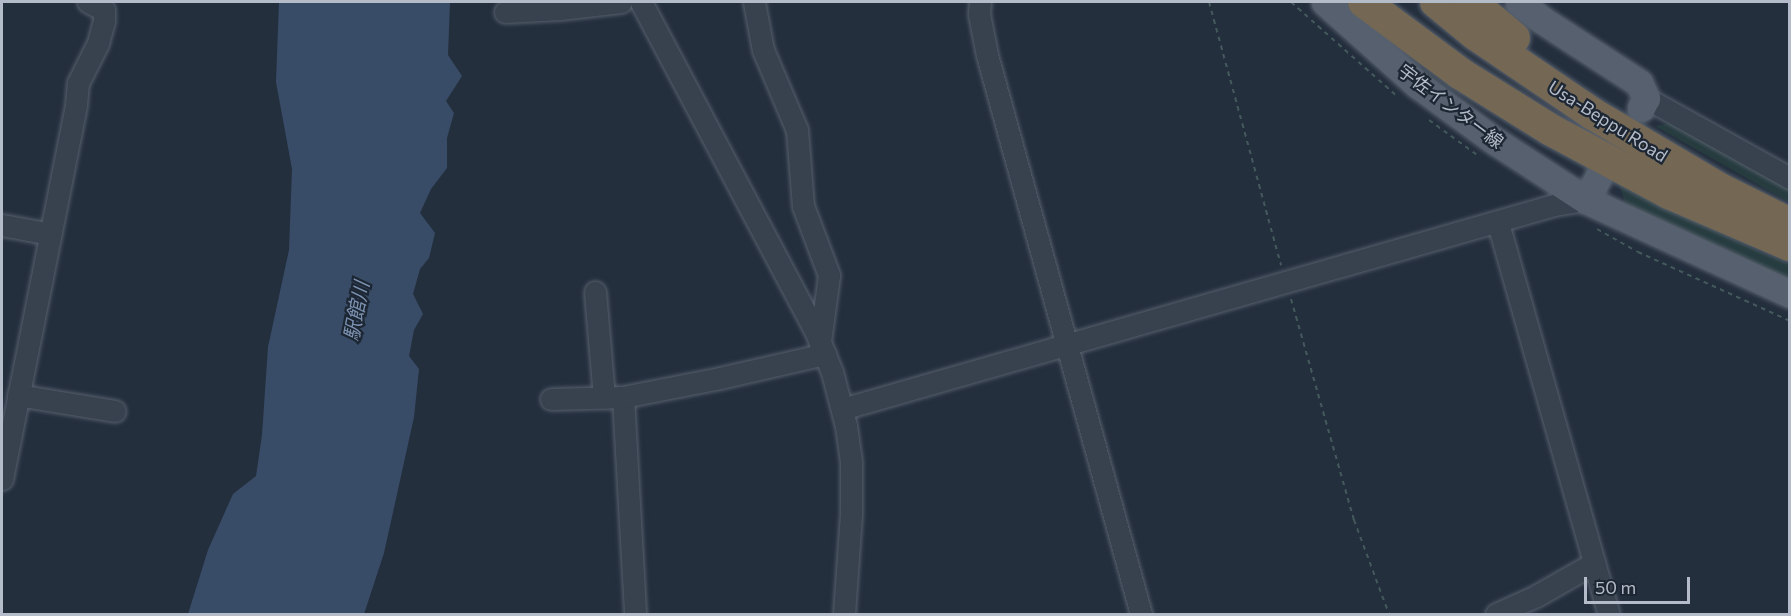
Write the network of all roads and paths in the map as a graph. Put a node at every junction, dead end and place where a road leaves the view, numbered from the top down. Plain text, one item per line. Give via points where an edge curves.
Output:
1 (88, 2) edge
2 (621, 2) edge
3 (641, 2) edge
4 (754, 2) edge
5 (980, 2) edge
6 (1209, 2) edge
7 (1325, 2) edge
8 (1364, 2) edge
9 (1436, 2) edge
10 (1471, 2) edge
11 (1519, 2) edge
12 (505, 12) dead end
13 (1643, 103) joint
14 (1648, 148) junction
15 (1600, 174) dead end
16 (1790, 178) edge
17 (1586, 200) junction
18 (1498, 223) junction
19 (1790, 224) edge
20 (2, 225) edge
21 (50, 234) junction
22 (1790, 245) edge
23 (1287, 284) junction
24 (594, 292) dead end
25 (1790, 294) edge
26 (1067, 346) junction
27 (822, 348) junction
28 (18, 395) junction
29 (614, 397) junction
30 (551, 399) dead end
31 (842, 409) junction
32 (115, 411) dead end
33 (6, 434) edge
34 (2, 478) edge
35 (1594, 563) junction
36 (635, 615) edge
37 (844, 615) edge
38 (1141, 615) edge
39 (1389, 615) edge
40 (1496, 615) edge
41 (1609, 615) edge

1 - 21 street via 104,10 104,20 98,43 78,83
2 - 12 street
3 - 27 street
4 - 27 street via 763,50 797,130 803,206 829,275
5 - 26 street via 983,41
6 - 23 path
7 - 17 main road, 宇佐インター線 via 1417,84 1477,129
8 - 22 highway via 1461,74 1551,130 1669,193
9 - 14 highway, Usa-Beppu Road via 1475,34
10 - 14 highway via 1529,51 1625,118
11 - 13 main road via 1640,82
13 - 16 street
14 - 19 highway, Usa-Beppu Road
15 - 17 main road
17 - 18 street via 1554,205
17 - 25 main road, 宇佐インター線
18 - 23 street
18 - 35 street
20 - 21 street
21 - 28 street
23 - 26 street
23 - 39 path via 1354,520
24 - 29 street
26 - 31 street
26 - 38 street
27 - 29 street via 720,378
27 - 31 street
28 - 32 street
28 - 33 street
29 - 30 street
29 - 36 street
31 - 37 street via 852,480
33 - 34 street
35 - 40 street
35 - 41 street

